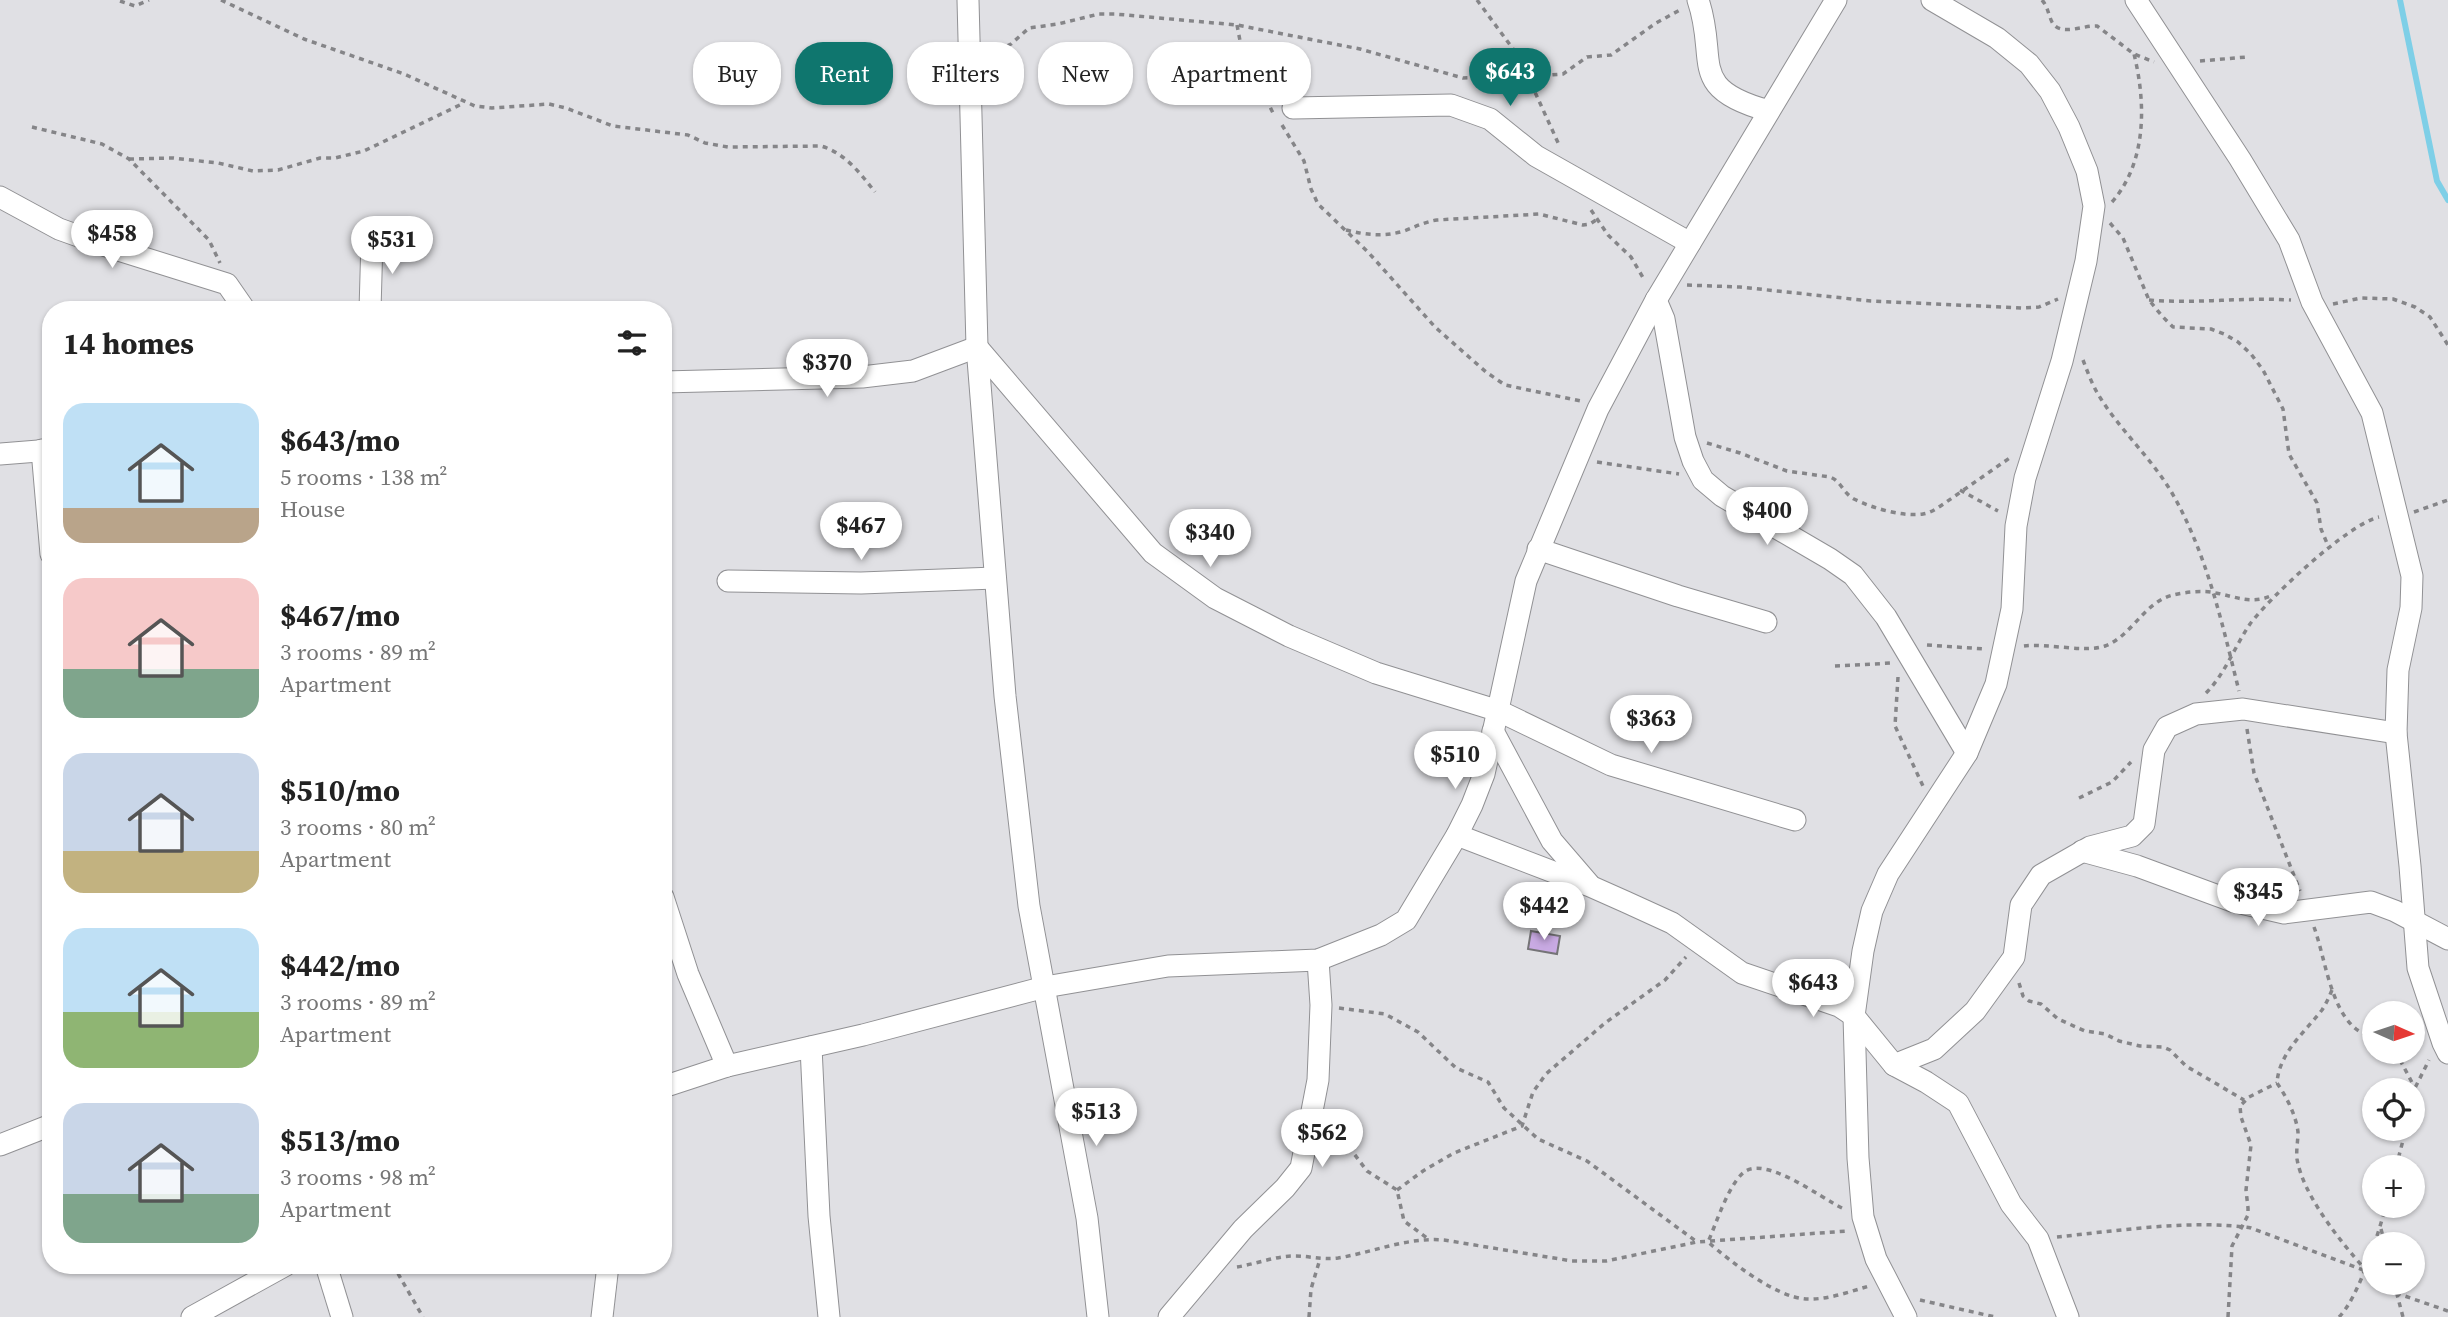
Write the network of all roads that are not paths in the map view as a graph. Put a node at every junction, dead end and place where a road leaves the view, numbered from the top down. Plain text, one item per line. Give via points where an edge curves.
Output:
1 (968, 0) edge
2 (1836, 0) edge
3 (1932, 0) edge
4 (2136, 0) edge
5 (1698, 1) edge
6 (1293, 108) dead end
7 (1769, 111) junction
8 (0, 197) edge
9 (372, 240) dead end
10 (1690, 243) junction
11 (1660, 292) junction
12 (239, 301) edge
13 (370, 301) edge
14 (977, 347) junction
15 (672, 382) edge
16 (42, 450) edge
17 (0, 454) edge
18 (1538, 549) junction
19 (995, 578) junction
20 (728, 581) dead end
21 (1766, 622) dead end
22 (1496, 721) junction
23 (2396, 733) junction
24 (1968, 753) junction
25 (1796, 820) dead end
26 (1457, 835) junction
27 (2082, 851) junction
28 (1590, 886) junction
29 (2413, 922) junction
30 (672, 925) edge
31 (2448, 939) edge
32 (1318, 960) junction
33 (1045, 987) junction
34 (1854, 1016) junction
35 (811, 1047) junction
36 (2445, 1048) edge
37 (1894, 1065) junction
38 (727, 1066) junction
39 (672, 1084) edge
40 (42, 1128) edge
41 (0, 1144) edge
42 (270, 1274) edge
43 (329, 1274) edge
44 (607, 1274) edge
45 (192, 1317) edge
46 (342, 1317) edge
47 (602, 1317) edge
48 (829, 1317) edge
49 (1098, 1317) edge
50 (1168, 1317) edge
51 (1906, 1317) edge
52 (2068, 1317) edge

1 - 14 street
2 - 7 street
3 - 24 street via 1997,38 2029,64 2069,127 2098,210 2059,372 2025,478 2005,649
4 - 23 street via 2289,240 2312,302 2372,413 2412,576 2411,608 2398,670
5 - 7 street via 1705,18 1711,79 1728,95
6 - 10 street via 1451,105 1490,119 1536,156
7 - 10 street
8 - 12 street via 59,229 227,284
9 - 13 street
10 - 11 street
11 - 18 street via 1598,409
11 - 24 street via 1685,437 1703,480 1853,575 1886,617 1902,651
14 - 15 street via 913,371 862,377
14 - 19 street
14 - 22 street via 1153,553 1186,578 1289,636
16 - 17 street
18 - 21 street
18 - 22 street via 1519,608
19 - 20 street
19 - 33 street via 1030,906
22 - 25 street via 1611,765
22 - 26 street via 1484,774
22 - 28 street via 1552,841
23 - 27 street via 2243,709 2196,714 2167,727 2154,750 2144,824 2133,836
23 - 29 street
24 - 34 street via 1888,874 1872,911
26 - 28 street
26 - 32 street via 1406,920
27 - 29 street via 2232,901 2284,913 2371,902
27 - 37 street via 2041,874 2021,905 2014,957 1975,1011 1934,1049
28 - 34 street via 1672,923 1742,973 1839,1006
29 - 31 street
29 - 36 street via 2418,968
30 - 38 street
32 - 33 street via 1168,966
32 - 50 street via 1318,1080 1301,1168
33 - 35 street
33 - 49 street via 1087,1218
34 - 37 street
34 - 51 street via 1857,1158 1865,1223 1876,1259
35 - 38 street
35 - 48 street
37 - 52 street via 1958,1103 2011,1204 2038,1239
38 - 39 street
40 - 41 street
42 - 45 street
43 - 46 street
44 - 47 street

